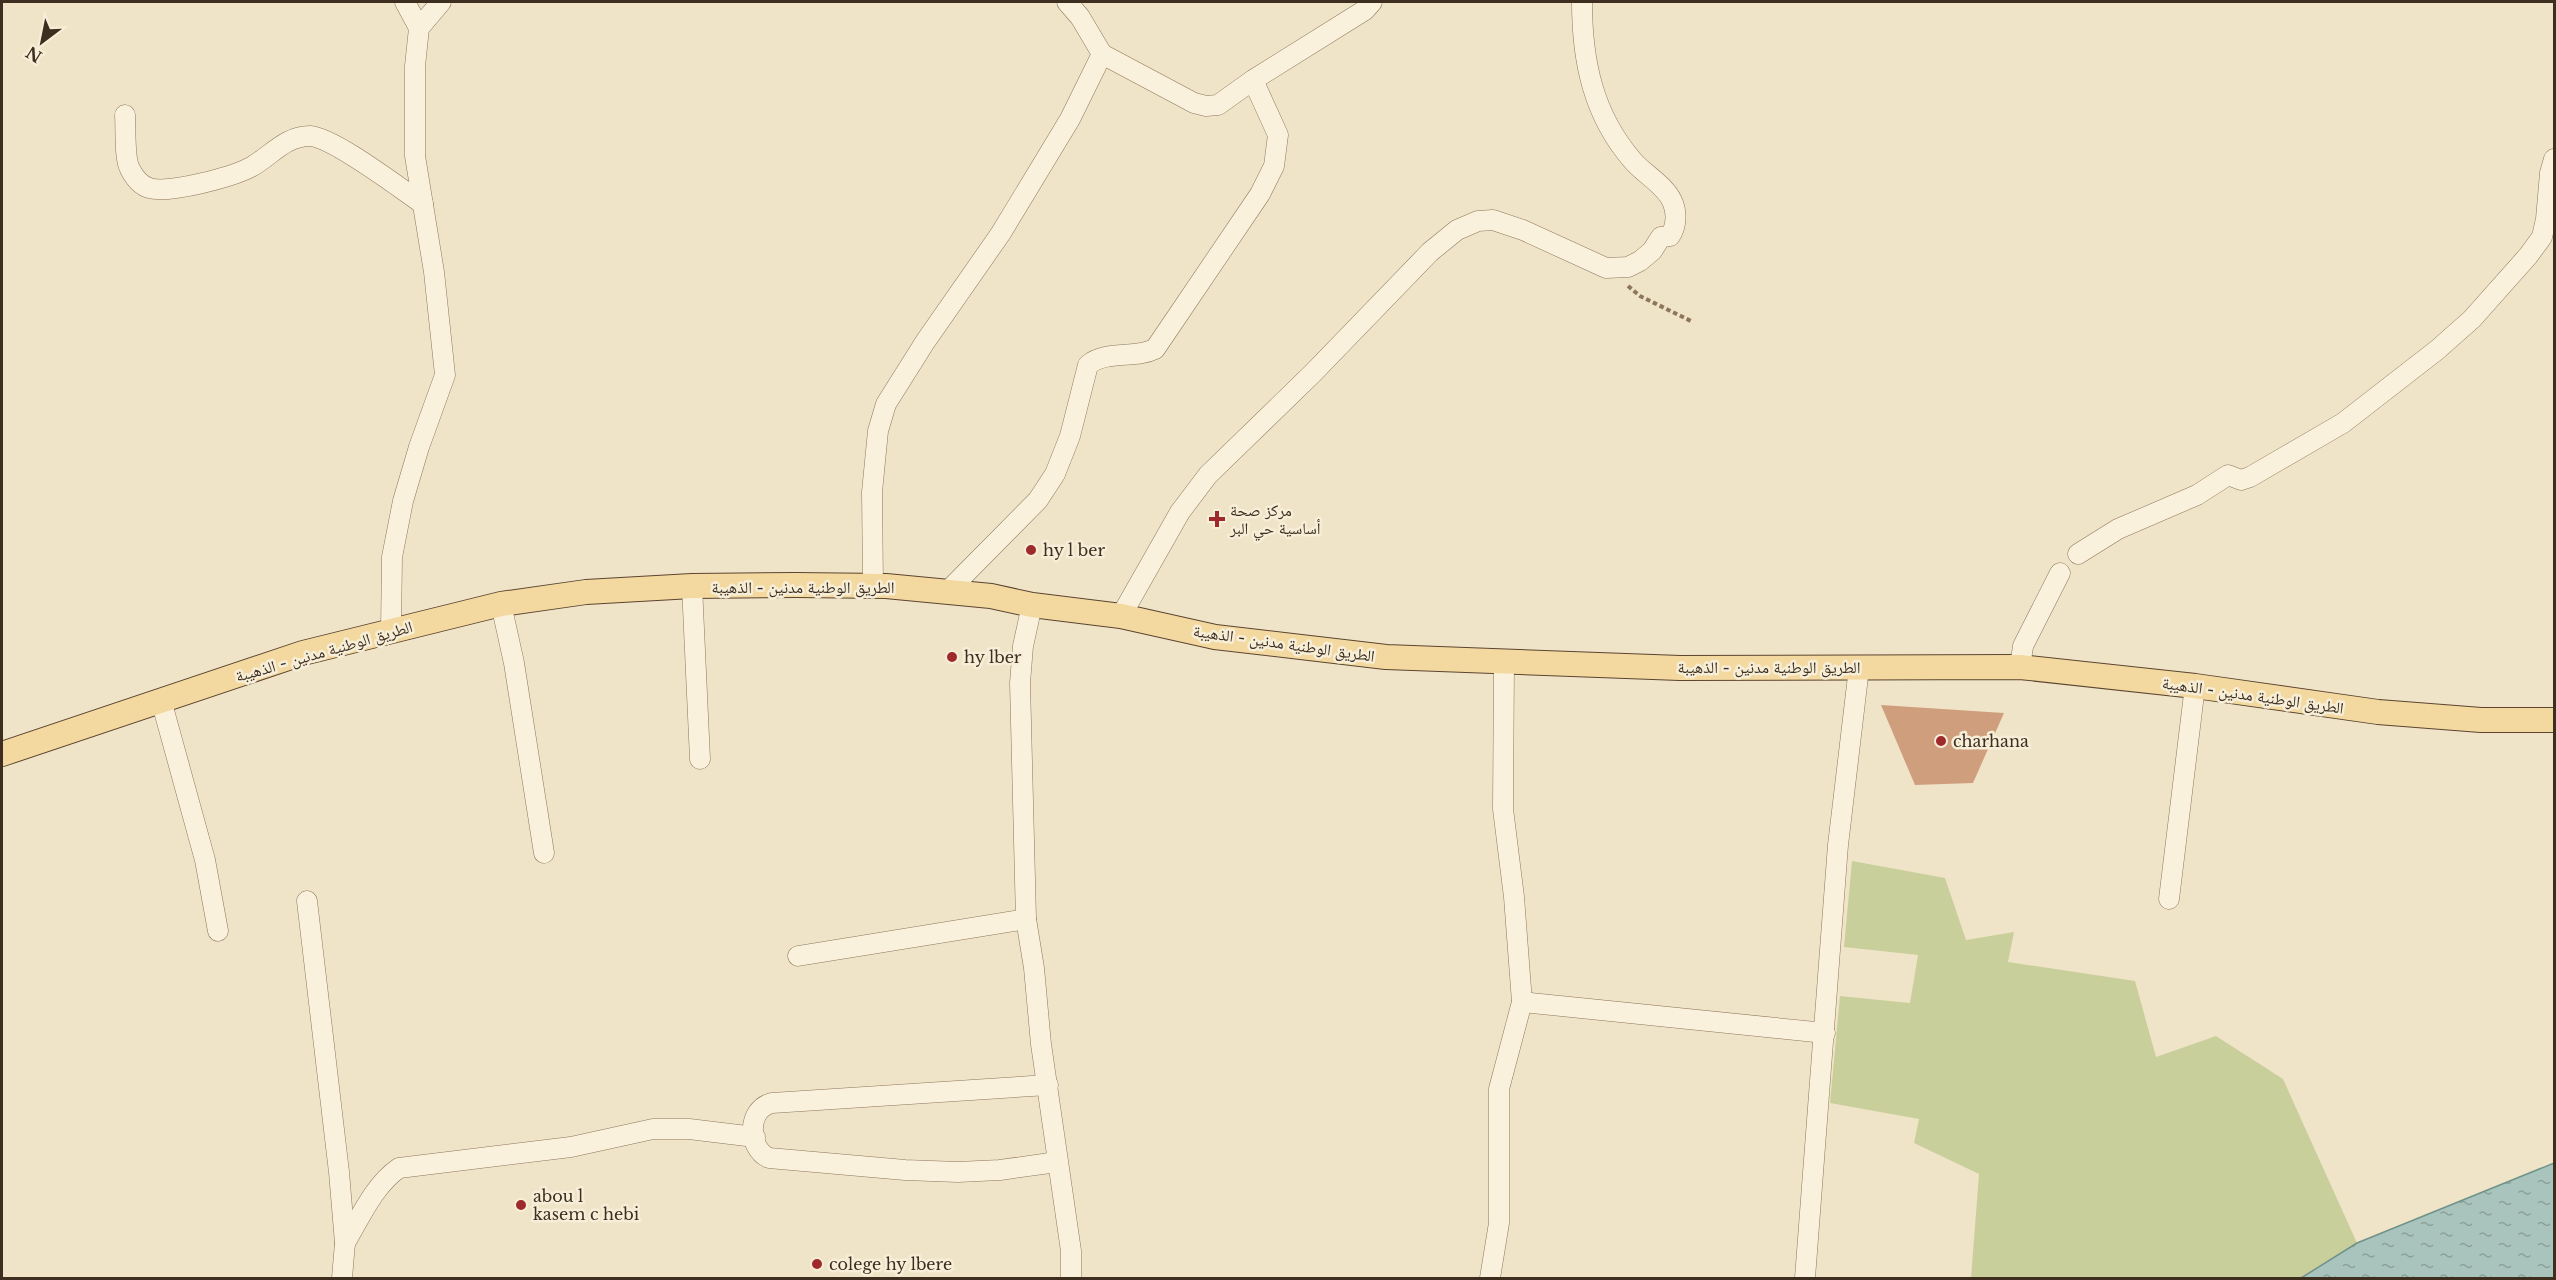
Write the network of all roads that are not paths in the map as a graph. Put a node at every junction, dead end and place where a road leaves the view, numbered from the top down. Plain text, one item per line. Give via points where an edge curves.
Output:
1 (405, 2) edge
2 (441, 2) edge
3 (1067, 2) edge
4 (1372, 2) edge
5 (1582, 2) edge
6 (419, 28) junction
7 (1102, 54) junction
8 (1252, 81) junction
9 (125, 115) dead end
10 (2554, 159) edge
11 (423, 204) junction
12 (2078, 555) dead end
13 (2060, 573) dead end
14 (692, 586) junction
15 (873, 586) junction
16 (948, 591) junction
17 (501, 604) junction
18 (1032, 605) junction
19 (1121, 616) junction
20 (391, 630) junction
21 (1504, 662) junction
22 (2020, 667) junction
23 (1860, 668) junction
24 (2195, 686) junction
25 (161, 700) junction
26 (2554, 720) edge
27 (2, 754) edge
28 (700, 759) dead end
29 (544, 853) dead end
30 (2169, 899) dead end
31 (307, 901) dead end
32 (1026, 919) junction
33 (218, 931) dead end
34 (798, 956) dead end
35 (1522, 1002) junction
36 (1825, 1033) junction
37 (1048, 1085) junction
38 (755, 1137) junction
39 (1057, 1162) junction
40 (345, 1243) junction
41 (342, 1278) edge
42 (1071, 1278) edge
43 (1490, 1278) edge
44 (1805, 1278) edge

1 - 6 street
2 - 6 street
3 - 7 street
4 - 8 street
5 - 19 street via 1582,39 1596,100 1613,135 1671,198 1676,211 1670,236 1661,237 1640,261 1628,267 1606,268 1493,220 1478,221 1457,230 1430,252 1208,475 1180,512
6 - 11 street via 415,156
7 - 8 street via 1173,93 1206,106 1218,105
7 - 15 street via 1070,120 1007,224 886,404 878,431 872,492
8 - 16 street via 1278,135 1274,166 1260,194 1155,349 1102,358 1088,365 1070,436 1055,474 1038,500
9 - 11 street via 128,166 137,180 149,188 194,186 250,168 298,137 314,136 331,143
10 - 12 street via 2542,237 2499,290 2437,350 2343,423 2250,477 2241,480 2228,475 2197,495 2118,529
11 - 20 street via 445,375 403,501 392,557
13 - 22 street via 2023,646
14 - 15 main road, الطريق الوطنية مدنين - الذهيبة
14 - 17 main road, الطريق الوطنية مدنين - الذهيبة via 586,592
14 - 28 street
15 - 16 main road, الطريق الوطنية مدنين - الذهيبة
16 - 18 main road, الطريق الوطنية مدنين - الذهيبة
17 - 20 main road, الطريق الوطنية مدنين - الذهيبة
17 - 29 street
18 - 19 main road, الطريق الوطنية مدنين - الذهيبة
18 - 32 street via 1020,674
19 - 21 main road, الطريق الوطنية مدنين - الذهيبة via 1215,637 1386,657
20 - 25 main road, الطريق الوطنية مدنين - الذهيبة via 303,653
21 - 23 main road, الطريق الوطنية مدنين - الذهيبة via 1680,668
21 - 35 street via 1503,809
22 - 23 main road, الطريق الوطنية مدنين - الذهيبة
22 - 24 main road, الطريق الوطنية مدنين - الذهيبة
23 - 36 street via 1838,845
24 - 26 main road, الطريق الوطنية مدنين - الذهيبة via 2378,712 2481,720
24 - 30 street
25 - 27 main road, الطريق الوطنية مدنين - الذهيبة
25 - 33 street via 205,860
31 - 40 street
32 - 34 street
32 - 37 street
35 - 36 street
35 - 43 street via 1499,1089 1499,1223
36 - 44 street
37 - 38 street via 772,1103 754,1115
37 - 39 street
38 - 39 street via 762,1154 780,1160 958,1172
38 - 40 street via 653,1129 571,1147 399,1168 372,1199
39 - 42 street via 1071,1251
40 - 41 street

